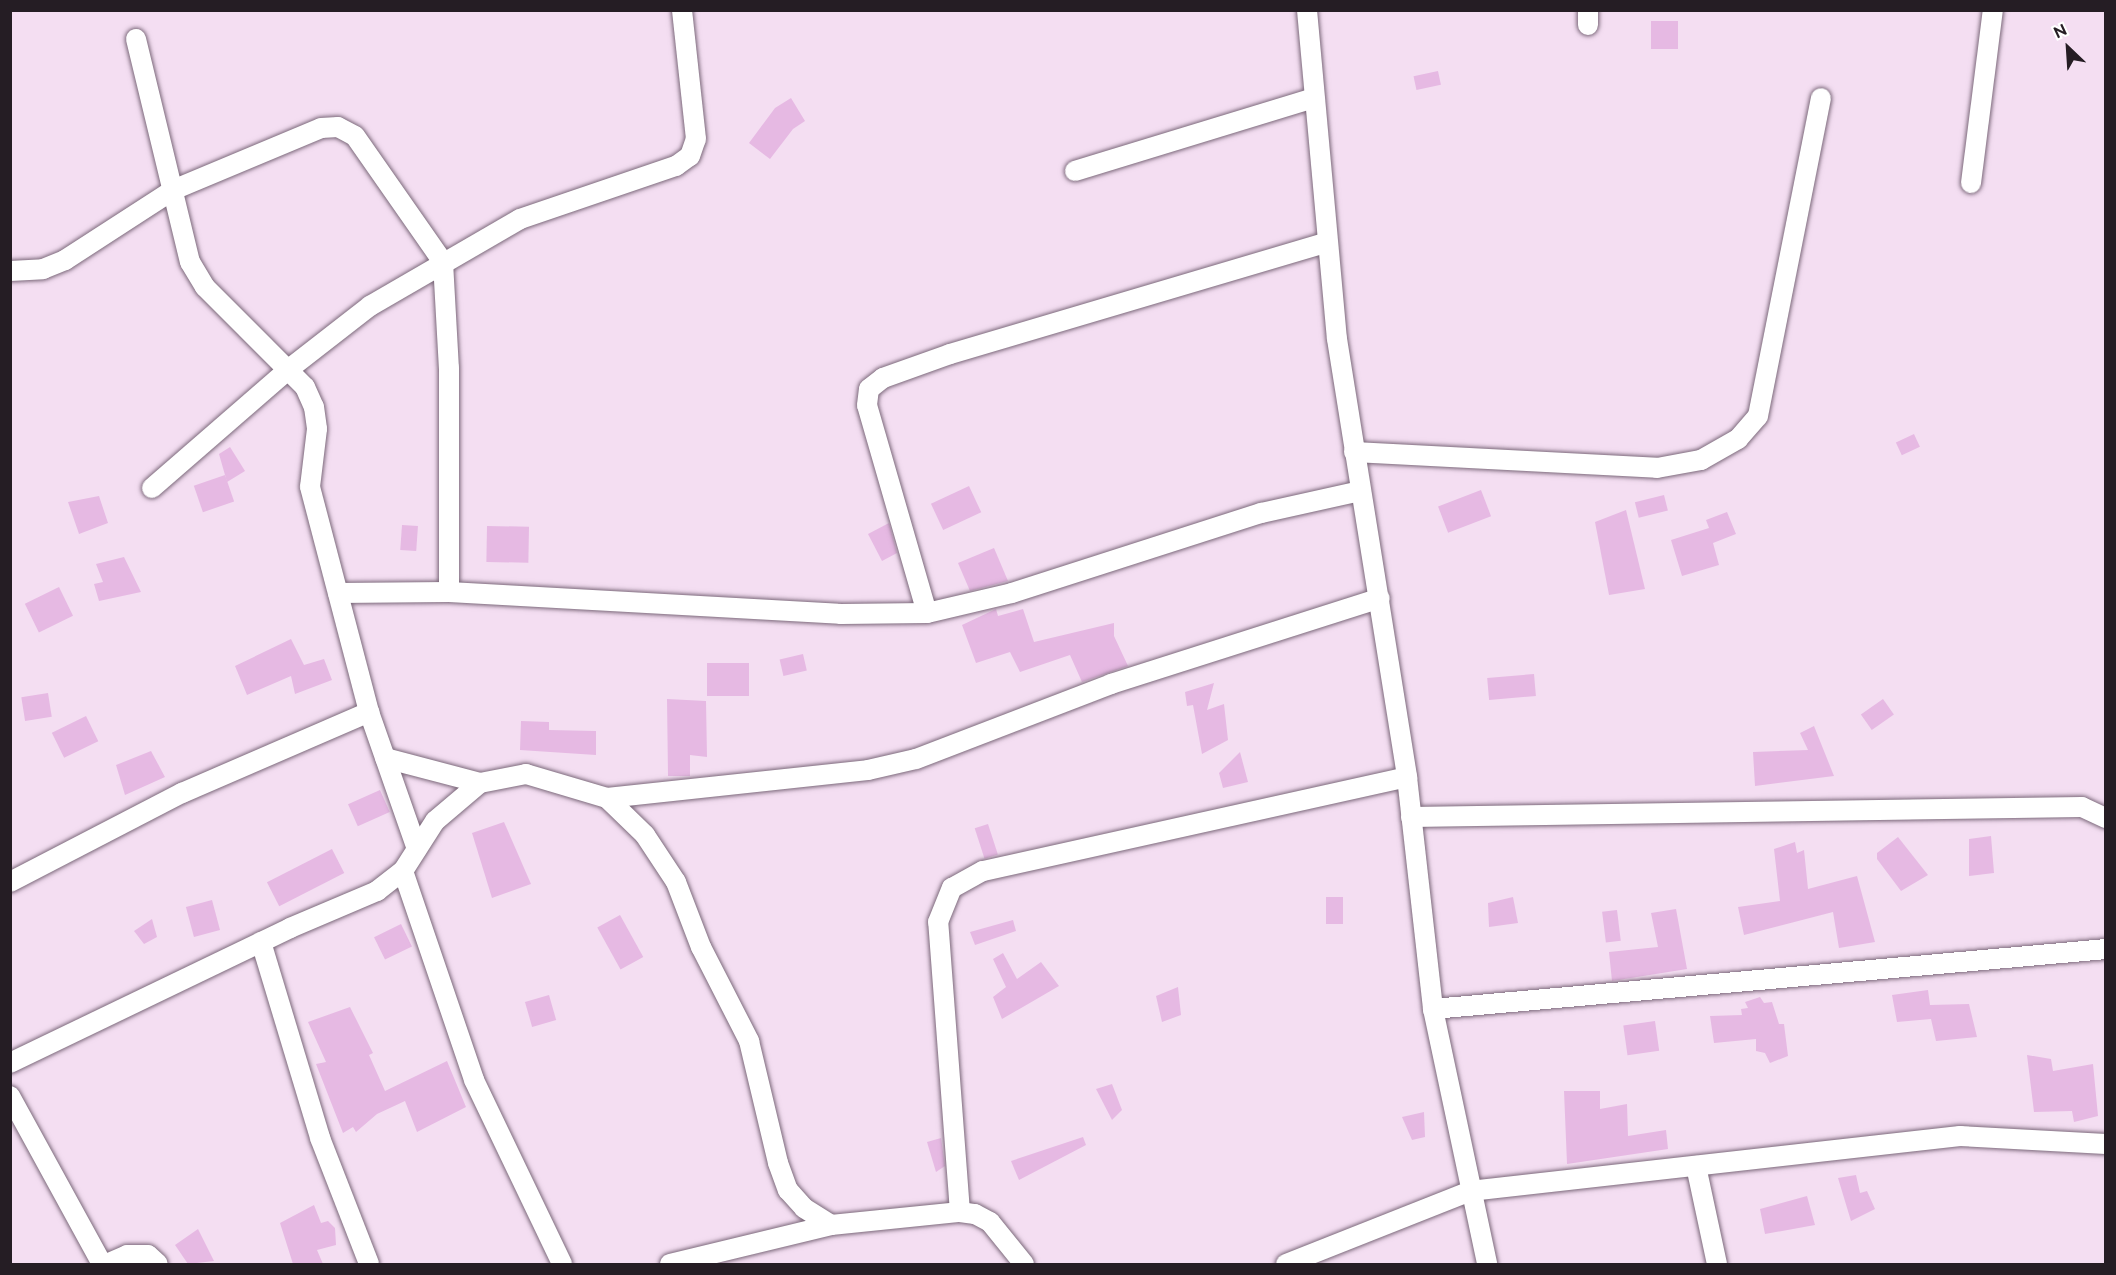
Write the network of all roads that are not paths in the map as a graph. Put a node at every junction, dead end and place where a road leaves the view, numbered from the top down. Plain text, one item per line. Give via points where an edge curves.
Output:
1 (682, 10) edge
2 (1307, 10) edge
3 (1993, 10) edge
4 (136, 39) dead end
5 (1314, 98) junction
6 (1821, 98) dead end
7 (1075, 171) dead end
8 (1971, 183) dead end
9 (173, 190) junction
10 (1325, 243) junction
11 (443, 262) junction
12 (10, 271) edge
13 (289, 369) junction
14 (1354, 452) junction
15 (152, 488) dead end
16 (1360, 491) junction
17 (449, 592) junction
18 (338, 593) junction
19 (1380, 598) junction
20 (927, 613) junction
21 (369, 712) junction
22 (385, 758) junction
23 (1407, 777) junction
24 (480, 783) junction
25 (607, 798) junction
26 (1411, 818) junction
27 (2106, 818) edge
28 (417, 849) junction
29 (403, 871) junction
30 (10, 882) edge
31 (261, 942) junction
32 (2106, 948) edge
33 (1433, 1009) junction
34 (10, 1063) edge
35 (10, 1096) edge
36 (2106, 1143) edge
37 (1696, 1166) junction
38 (1470, 1191) junction
39 (960, 1212) junction
40 (831, 1225) junction
41 (102, 1264) edge
42 (107, 1264) edge
43 (158, 1264) edge
44 (369, 1264) edge
45 (562, 1264) edge
46 (670, 1264) edge
47 (1024, 1264) edge
48 (1286, 1264) edge
49 (1487, 1264) edge
50 (1717, 1264) edge

1 - 11 street via 696,138 690,156 676,166 520,219
2 - 5 street
3 - 8 street
4 - 9 street
5 - 7 street
5 - 10 street
6 - 14 street via 1758,416 1738,439 1701,460 1657,468
9 - 11 street via 321,128 338,127 355,136
9 - 12 street via 65,260 44,269
9 - 13 street via 190,262 205,287
10 - 14 street
10 - 20 street via 950,354 883,378 869,389 867,405
11 - 13 street via 370,306
11 - 17 street via 449,368
13 - 15 street
13 - 18 street via 314,407 317,429 309,487
14 - 16 street
16 - 19 street
16 - 20 street via 1261,513 1012,593
17 - 18 street
17 - 20 street via 841,614
18 - 21 street
19 - 23 street
19 - 25 street via 1111,684 916,759 868,770
21 - 22 street
21 - 30 street via 182,793
22 - 24 street
22 - 28 street
23 - 26 street
23 - 39 street via 984,870 952,888 938,922
24 - 25 street via 526,774
24 - 28 street via 435,821
25 - 40 street via 645,835 676,882 701,947 748,1041 788,1190 804,1208
26 - 27 street via 2082,807
26 - 33 street
28 - 29 street
29 - 31 street via 377,891
29 - 45 street via 474,1080
31 - 34 street
31 - 44 street via 320,1138
32 - 33 street
33 - 38 street
35 - 41 street
36 - 37 street via 1960,1136
37 - 38 street
37 - 50 street
38 - 48 street
38 - 49 street
39 - 40 street
39 - 47 street via 990,1222
40 - 46 street
42 - 43 street via 138,1255 148,1255

